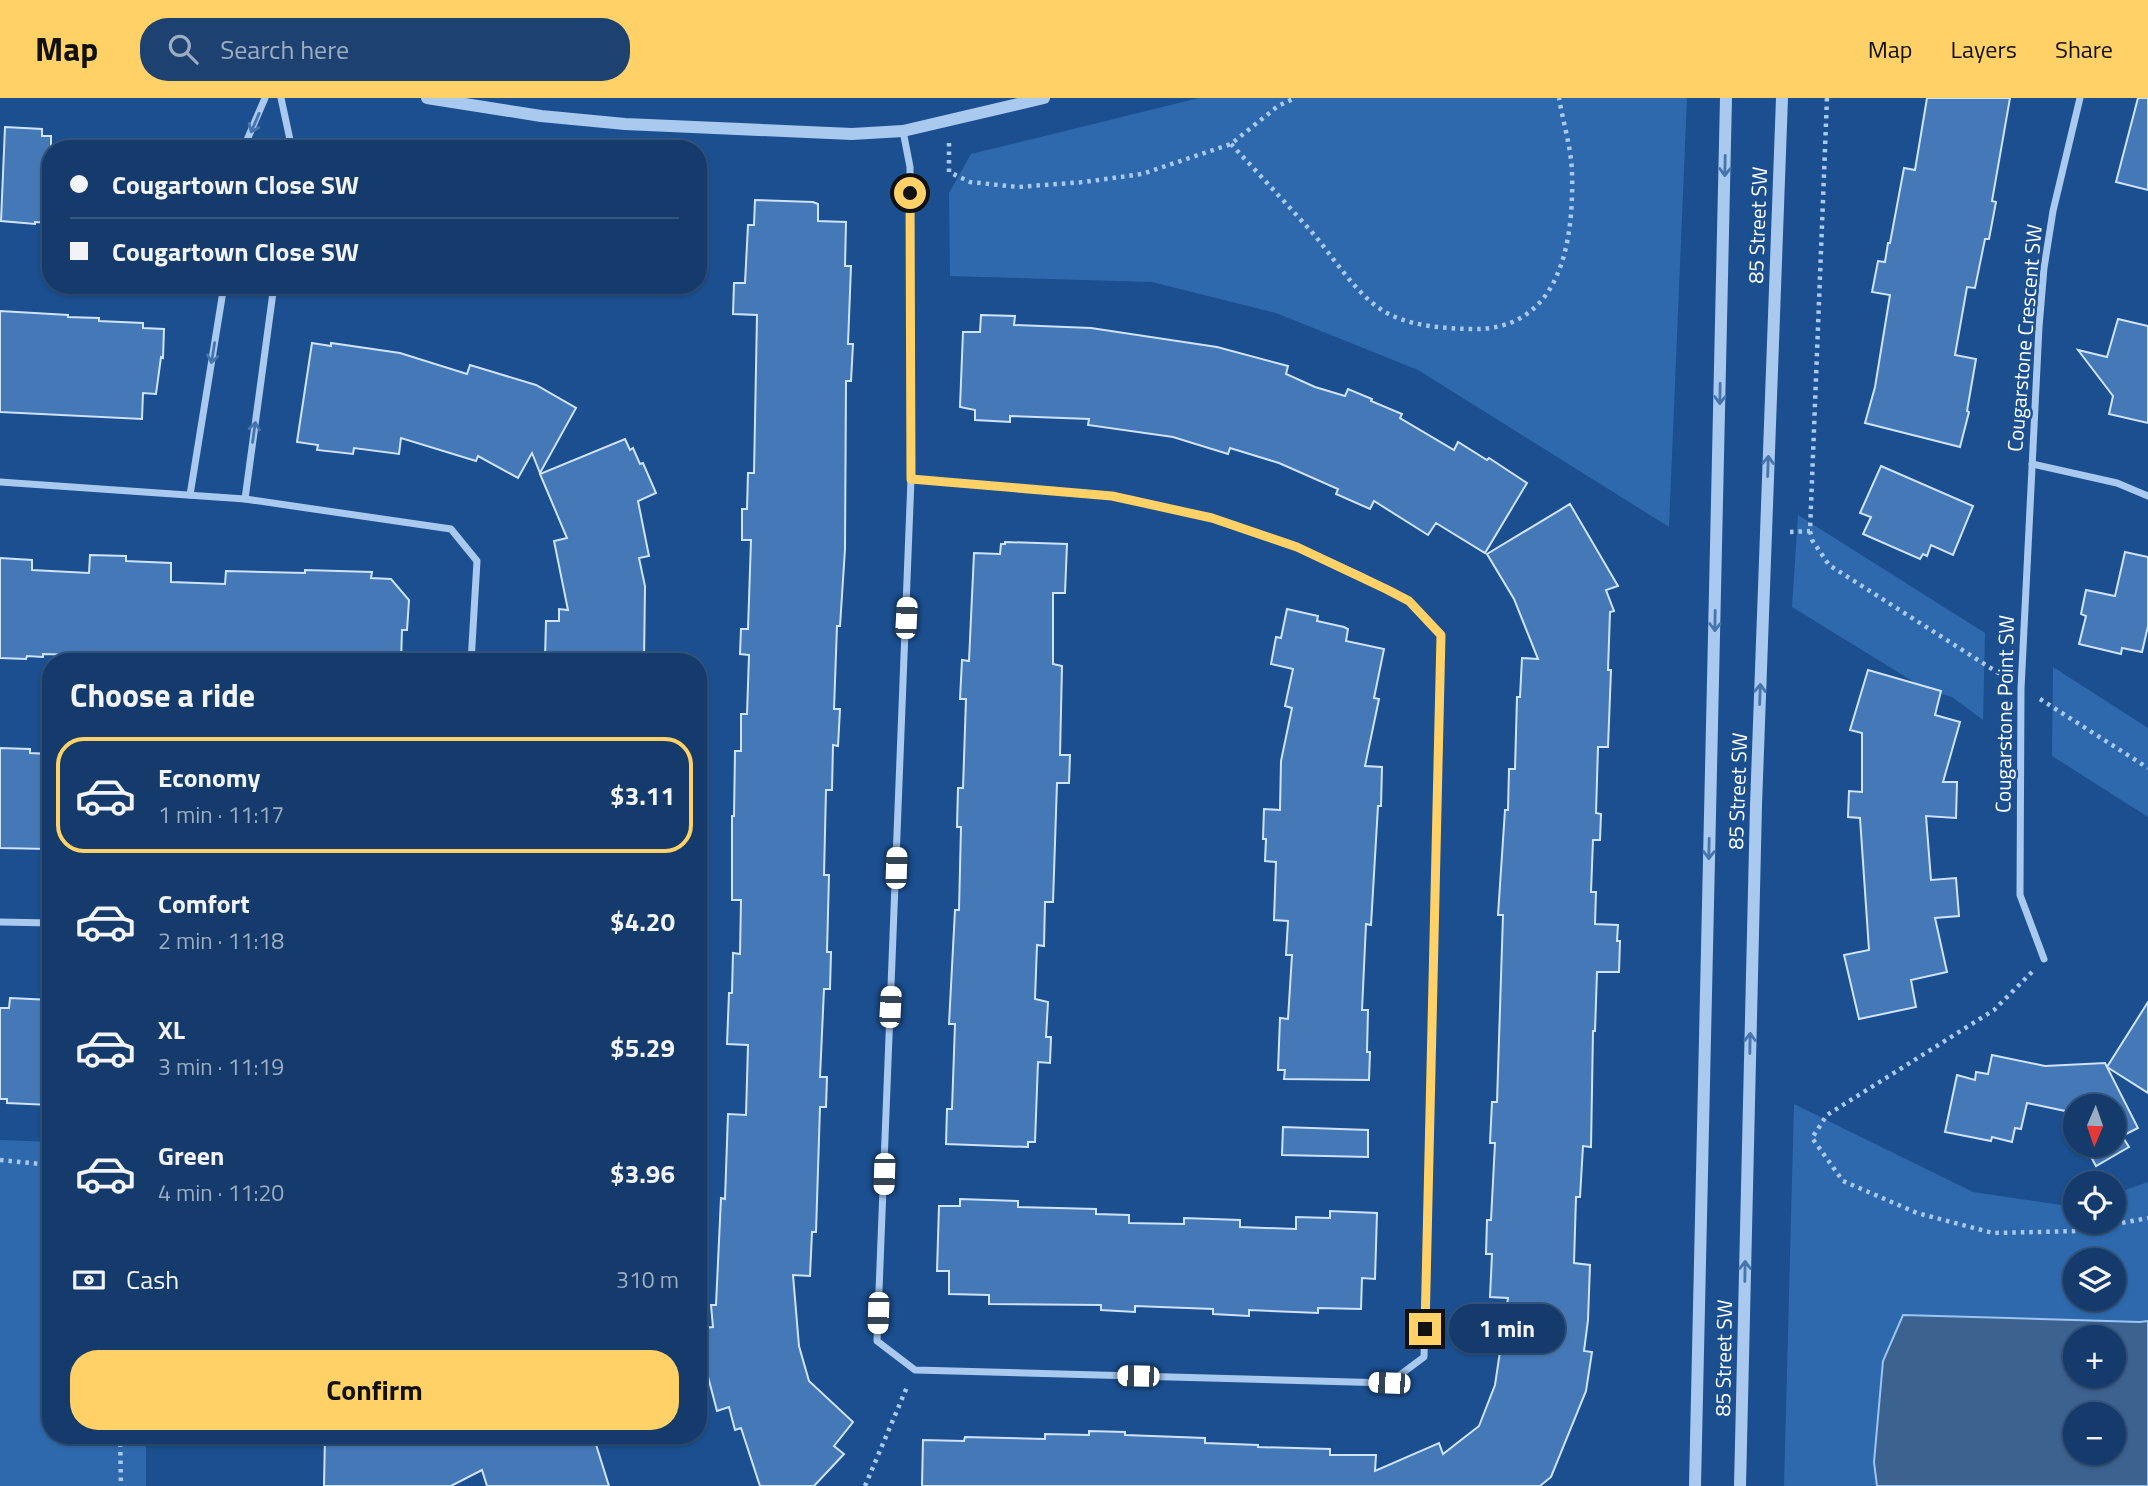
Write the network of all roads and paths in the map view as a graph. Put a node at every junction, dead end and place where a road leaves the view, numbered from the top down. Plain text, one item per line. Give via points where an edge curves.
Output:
1 (265, 98) edge
2 (281, 98) edge
3 (427, 98) edge
4 (1044, 98) edge
5 (1295, 98) edge
6 (1559, 98) edge
7 (1726, 98) edge
8 (1782, 98) edge
9 (1827, 98) edge
10 (2080, 98) edge
11 (904, 131) junction
12 (247, 140) edge
13 (290, 140) edge
14 (1231, 144) junction
15 (949, 172) dead end
16 (223, 294) edge
17 (273, 294) edge
18 (2032, 464) junction
19 (911, 479) junction
20 (0, 482) edge
21 (190, 495) junction
22 (2148, 496) edge
23 (245, 499) junction
24 (472, 653) edge
25 (1997, 672) dead end
26 (2047, 703) dead end
27 (2148, 768) edge
28 (0, 922) edge
29 (42, 923) edge
30 (2044, 960) joint
31 (0, 1160) edge
32 (42, 1164) edge
33 (2148, 1218) edge
34 (915, 1370) junction
35 (120, 1444) edge
36 (121, 1486) edge
37 (865, 1486) edge
38 (1695, 1486) edge
39 (1740, 1486) edge

1 -> 12 street
2 - 13 street
3 - 11 street via 625,124 852,134
4 - 11 street
5 - 14 path
6 - 14 path via 1572,170 1569,238 1556,280 1528,316 1486,330 1433,328 1388,313 1366,298
7 -> 38 street, 85 Street SW
39 -> 8 street, 85 Street SW via 1756,806
9 - 25 path via 1812,540 1829,565
10 - 18 street, Cougarstone Crescent SW via 2044,268
11 - 19 street via 910,167
14 - 15 path via 1142,174 1084,182 1018,187 970,182
16 -> 21 street
23 -> 17 street
18 - 22 street, Cougarstone Crescent SW via 2117,483
18 - 30 street, Cougarstone Point SW via 2021,689 2020,895
19 - 34 street via 877,1340
19 - 34 street via 1112,496 1212,518 1297,547 1374,583 1409,601 1441,635 1424,1357 1389,1383
20 - 21 street
21 - 23 street
23 - 24 street via 451,528 477,561
26 - 27 path
28 - 29 street
30 - 33 path via 1994,1010 1827,1115 1812,1138 1843,1181 1917,1213 1993,1233 2079,1231
31 - 32 path
34 - 37 path
35 - 36 path

